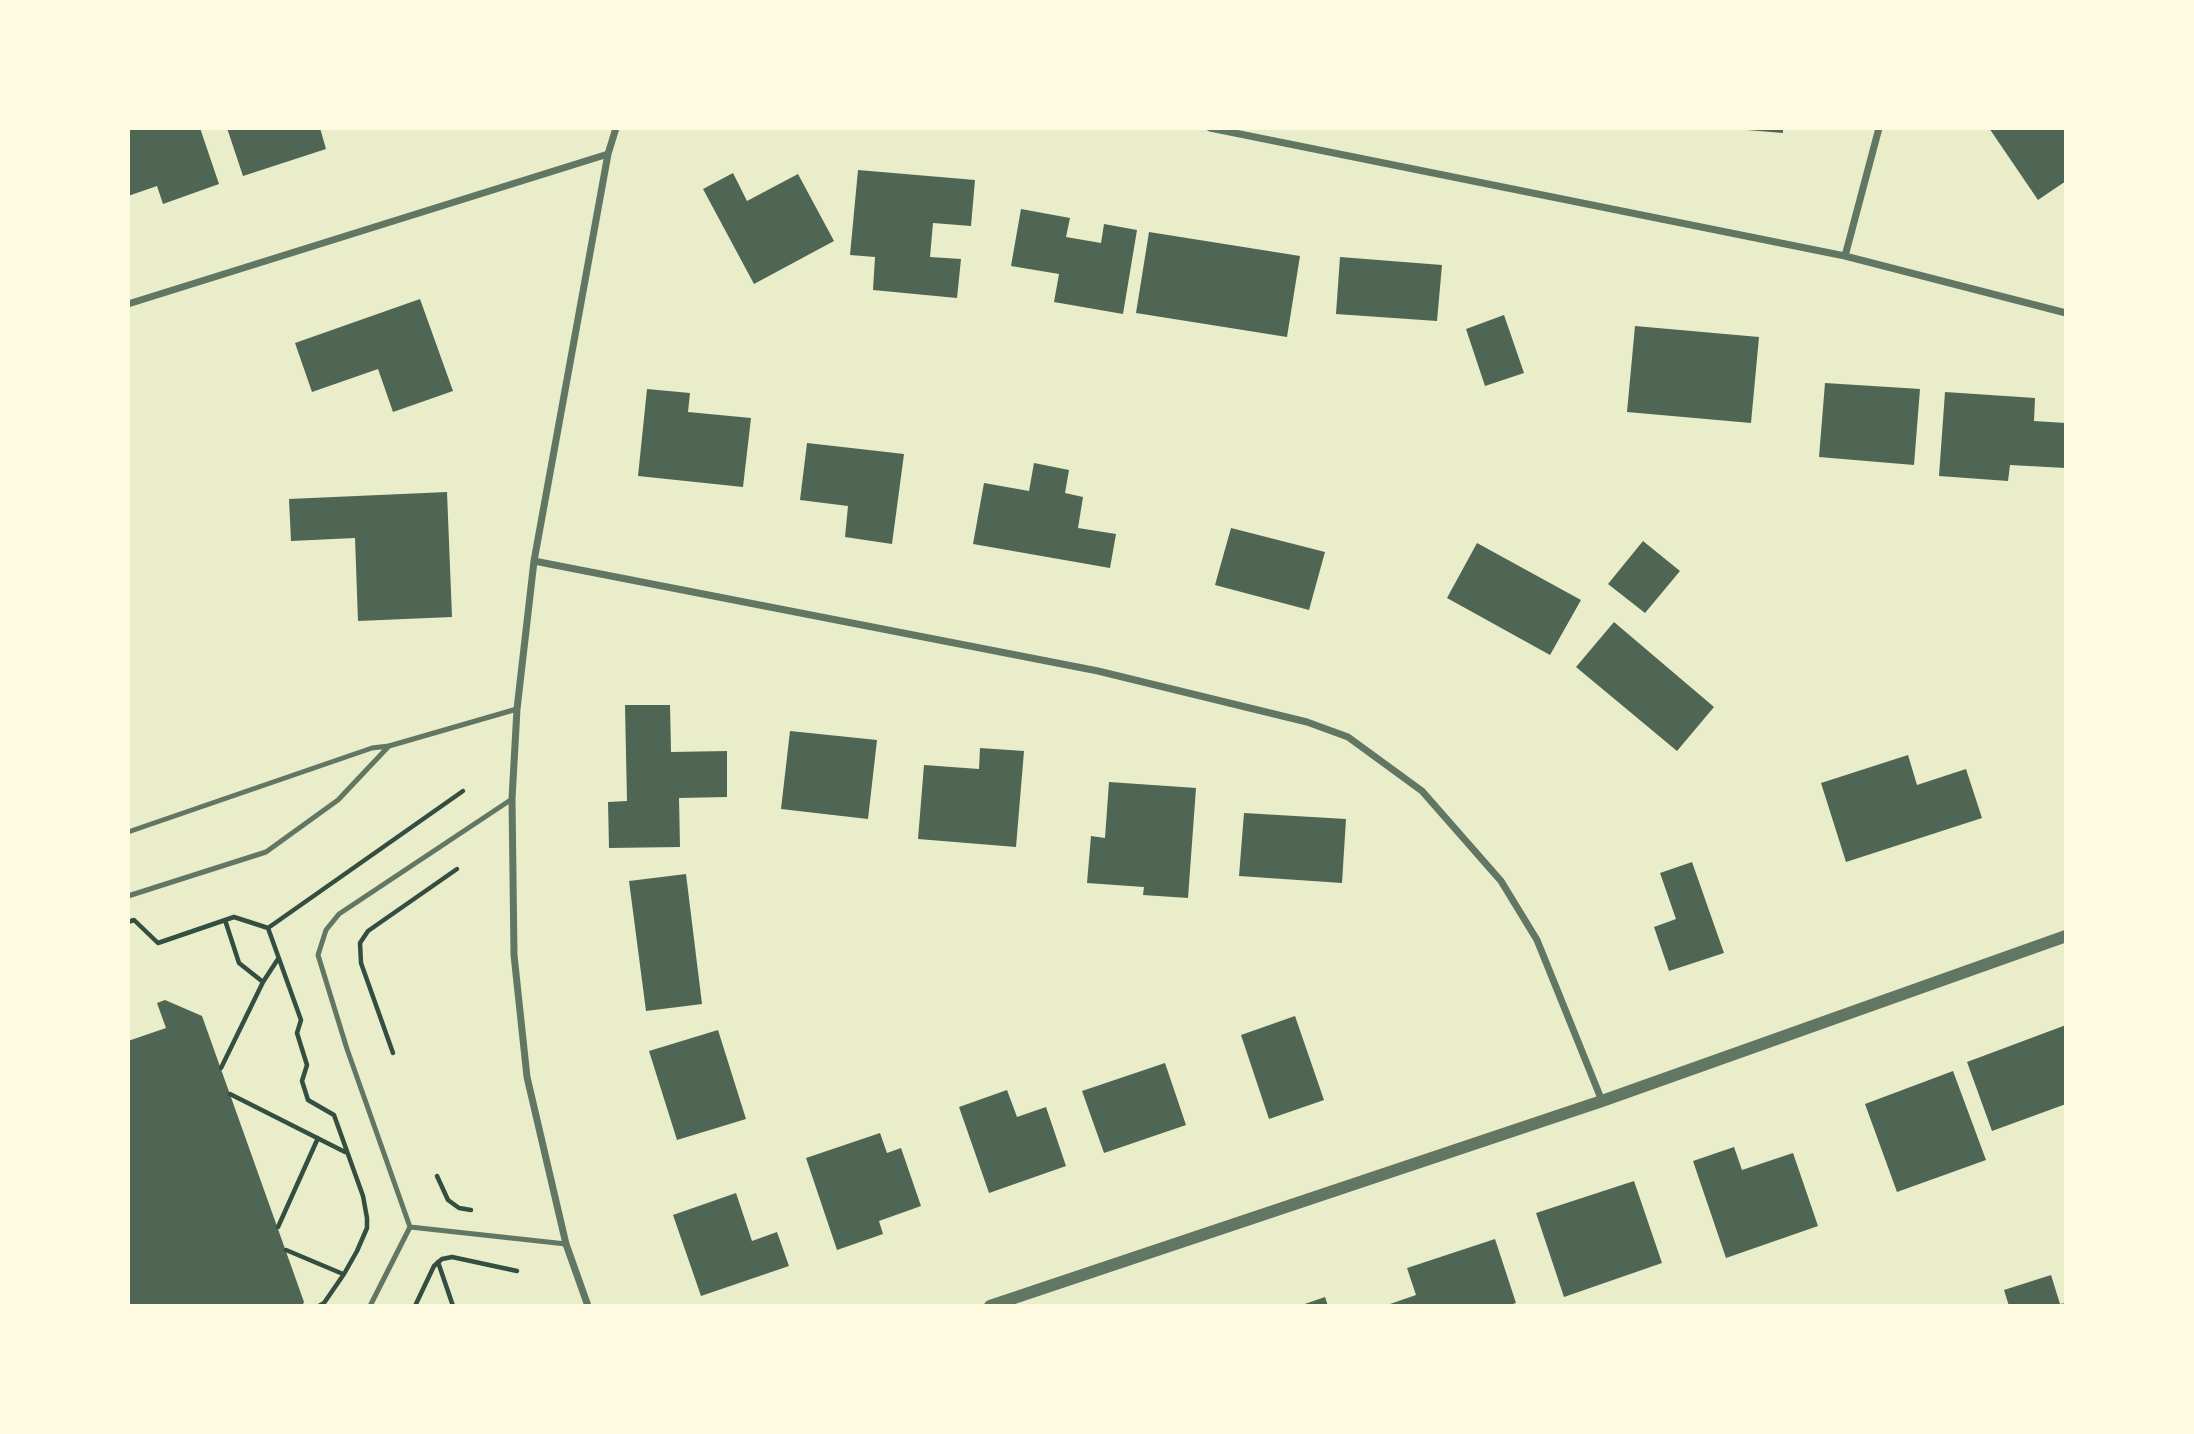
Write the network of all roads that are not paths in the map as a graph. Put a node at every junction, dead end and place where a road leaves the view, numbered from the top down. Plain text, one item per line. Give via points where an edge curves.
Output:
1 (616, 128) edge
2 (1210, 128) edge
3 (1879, 128) edge
4 (608, 154) junction
5 (1845, 256) junction
6 (128, 304) edge
7 (2066, 313) edge
8 (534, 561) junction
9 (517, 709) junction
10 (389, 746) junction
11 (512, 799) junction
12 (128, 832) edge
13 (128, 896) edge
14 (2066, 936) edge
15 (1602, 1101) junction
16 (410, 1227) junction
17 (566, 1244) junction
18 (370, 1306) edge
19 (588, 1306) edge
20 (990, 1306) edge

1 - 4 street
2 - 5 street
3 - 5 street
4 - 6 street
4 - 8 street
5 - 7 street
8 - 9 street
8 - 15 street via 1098,671 1307,722 1348,737 1422,791 1501,881 1537,940
9 - 10 lane
9 - 11 street
10 - 12 lane
10 - 13 lane via 338,800 267,852
11 - 16 lane via 339,914 326,930 318,955
11 - 17 street via 514,955 527,1077
14 - 15 street
15 - 20 street
16 - 17 lane
16 - 18 lane
17 - 19 street

